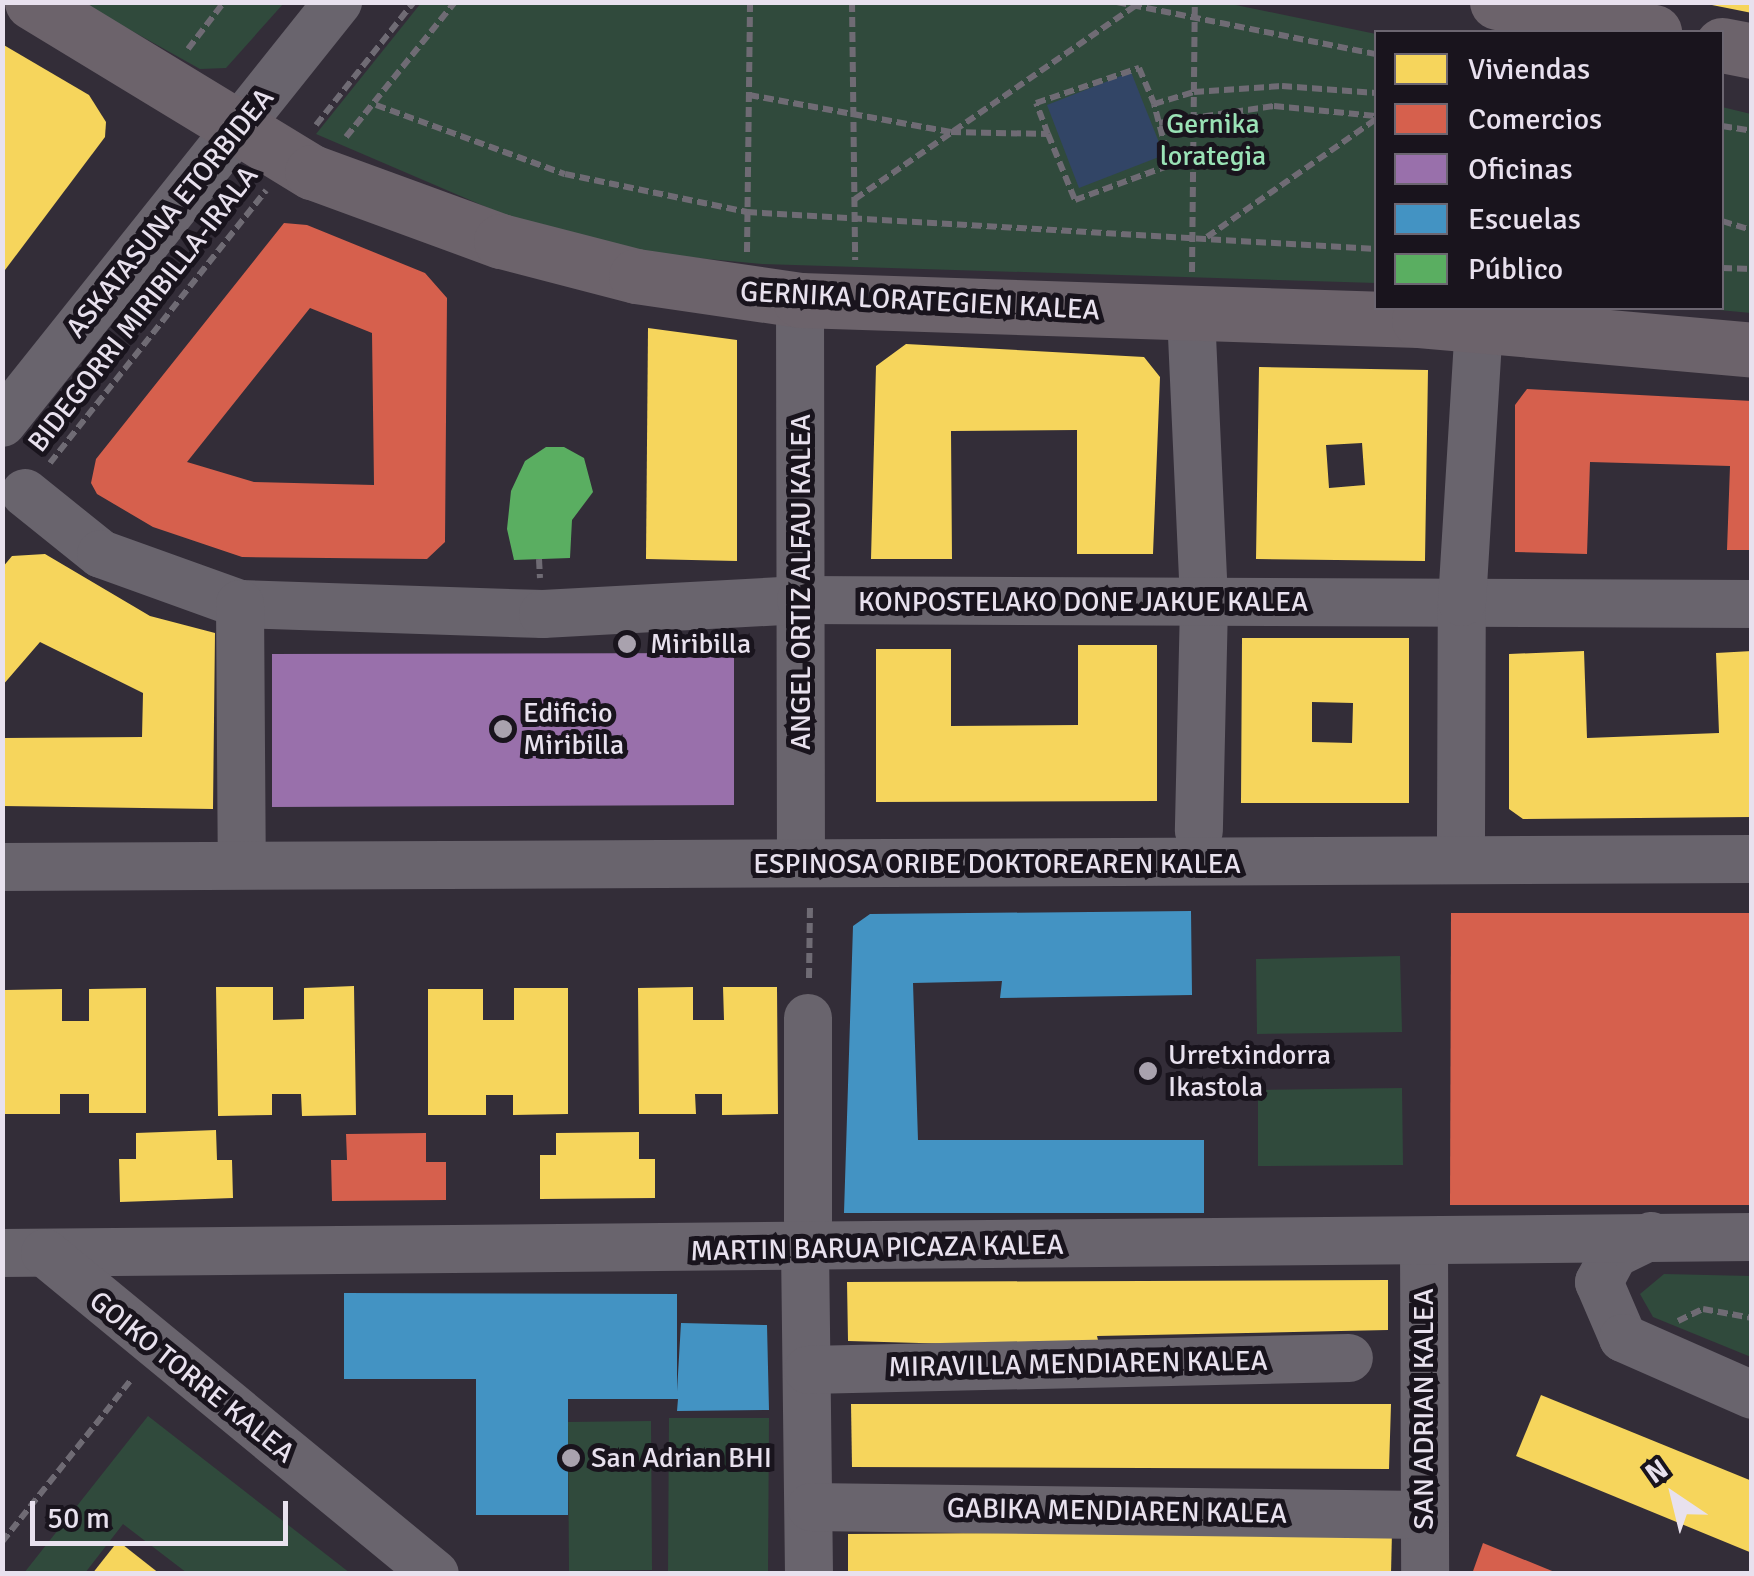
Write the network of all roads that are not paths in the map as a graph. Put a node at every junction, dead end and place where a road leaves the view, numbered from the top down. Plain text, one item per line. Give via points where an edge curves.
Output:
1 (32, 2) edge
2 (338, 2) edge
3 (1497, 2) edge
4 (1644, 30) edge
5 (1724, 46) edge
6 (1752, 51) edge
7 (236, 131) junction
8 (800, 300) junction
9 (1191, 314) junction
10 (1479, 326) junction
11 (1752, 350) edge
12 (2, 423) edge
13 (26, 493) road end
14 (802, 600) junction
15 (1462, 602) junction
16 (240, 604) junction
17 (1204, 604) junction
18 (1752, 604) edge
19 (1198, 830) dead end
20 (1461, 836) dead end
21 (1752, 859) edge
22 (242, 863) junction
23 (2, 868) edge
24 (806, 884) junction
25 (808, 1018) road end
26 (1549, 1236) junction
27 (1651, 1236) junction
28 (1752, 1237) edge
29 (1424, 1244) junction
30 (818, 1251) junction
31 (24, 1253) edge
32 (1598, 1303) junction
33 (1348, 1358) dead end
34 (808, 1370) junction
35 (1752, 1395) edge
36 (811, 1507) junction
37 (1424, 1514) junction
38 (435, 1574) edge
39 (809, 1574) edge
40 (1425, 1574) edge

1 - 7 main road, GERNIKA LORATEGIEN KALEA
2 - 7 street, ASKATASUNA ETORBIDEA
3 - 4 main road
5 - 6 main road
7 - 8 main road, GERNIKA LORATEGIEN KALEA via 330,180 501,241 636,276
7 - 12 street, ASKATASUNA ETORBIDEA
8 - 9 main road, GERNIKA LORATEGIEN KALEA
8 - 14 street, ANGEL ORTIZ ALFAU KALEA
9 - 10 main road, GERNIKA LORATEGIEN KALEA
9 - 17 street
10 - 11 main road, GERNIKA LORATEGIEN KALEA
10 - 15 street
13 - 16 street, KONPOSTELAKO DONE JAKUE KALEA via 101,554
14 - 16 street, KONPOSTELAKO DONE JAKUE KALEA via 543,614
14 - 17 street, KONPOSTELAKO DONE JAKUE KALEA
14 - 24 street, ANGEL ORTIZ ALFAU KALEA
15 - 17 street, KONPOSTELAKO DONE JAKUE KALEA
15 - 18 street, KONPOSTELAKO DONE JAKUE KALEA
15 - 20 street
16 - 22 street
17 - 19 street
21 - 24 street, ESPINOSA ORIBE DOKTOREAREN KALEA
22 - 23 street, ESPINOSA ORIBE DOKTOREAREN KALEA
22 - 24 street, ESPINOSA ORIBE DOKTOREAREN KALEA
25 - 30 street
26 - 27 street, MARTIN BARUA PICAZA KALEA
26 - 29 street, MARTIN BARUA PICAZA KALEA
26 - 32 street via 1588,1264
27 - 28 street, MARTIN BARUA PICAZA KALEA
27 - 32 street via 1614,1254
29 - 30 street, MARTIN BARUA PICAZA KALEA
29 - 37 street, SAN ADRIAN KALEA
30 - 31 street, MARTIN BARUA PICAZA KALEA
30 - 34 street
31 - 38 street, GOIKO TORRE KALEA
32 - 35 street via 1623,1338
33 - 34 street, MIRAVILLA MENDIAREN KALEA
34 - 36 street
36 - 37 street, GABIKA MENDIAREN KALEA
36 - 39 street
37 - 40 street, SAN ADRIAN KALEA

